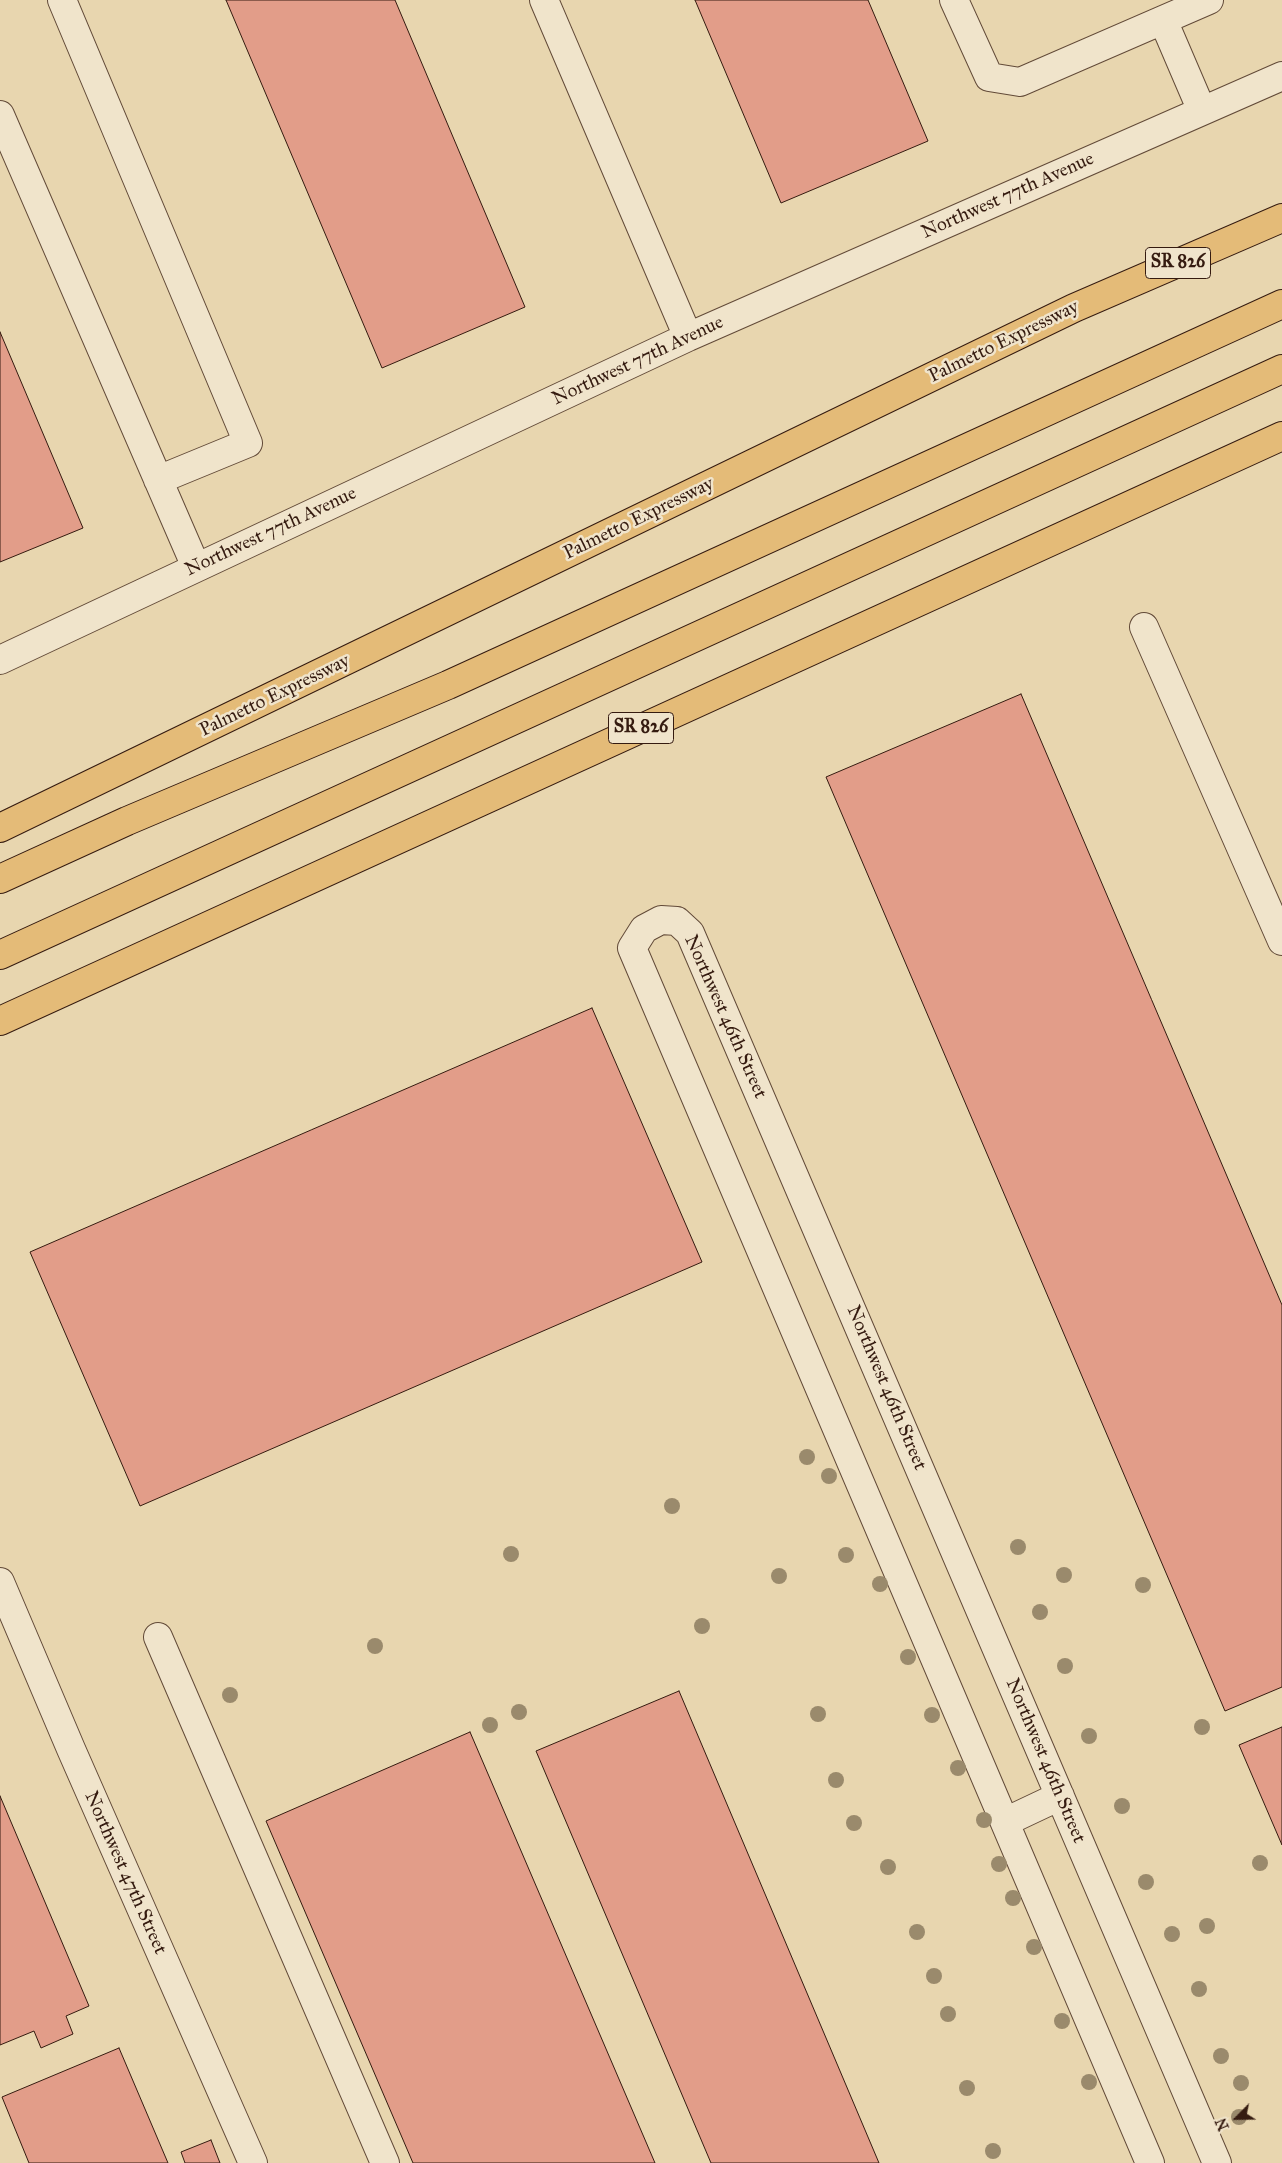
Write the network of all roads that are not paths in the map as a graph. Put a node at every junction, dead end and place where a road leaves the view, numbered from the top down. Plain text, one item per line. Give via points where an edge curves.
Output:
1 (62, 0) edge
2 (544, 0) edge
3 (954, 0) edge
4 (1209, 0) edge
5 (1163, 20) junction
6 (1282, 76) edge
7 (1202, 111) junction
8 (0, 115) edge
9 (1282, 218) edge
10 (1282, 304) edge
11 (688, 337) junction
12 (1282, 369) edge
13 (1282, 436) edge
14 (158, 480) junction
15 (196, 567) junction
16 (1144, 627) dead end
17 (5, 651) edge
18 (0, 828) edge
19 (0, 879) edge
20 (1282, 941) edge
21 (0, 956) edge
22 (0, 1020) edge
23 (0, 1582) edge
24 (158, 1637) dead end
25 (1060, 1796) junction
26 (1005, 1822) junction
27 (252, 2163) edge
28 (385, 2163) edge
29 (1150, 2163) edge
30 (1217, 2163) edge

1 - 14 street via 248,443
2 - 11 street
3 - 5 street via 989,77 1020,82
4 - 5 street
5 - 7 street
6 - 7 street, Northwest 77th Avenue
7 - 11 street, Northwest 77th Avenue
8 - 14 street
9 - 18 highway, Palmetto Expressway / SR 826 via 1074,308
10 - 19 highway via 448,685 126,821
11 - 15 street, Northwest 77th Avenue
12 - 21 highway
13 - 22 highway, SR 826
14 - 15 street
15 - 17 street, Northwest 77th Avenue
16 - 20 street
23 - 27 street, Northwest 47th Street via 70,1750
24 - 28 street
25 - 26 street
25 - 26 street, Northwest 46th Street via 690,933 677,921 661,920 644,929 632,948
25 - 30 street, Northwest 46th Street
26 - 29 street, Northwest 46th Street

